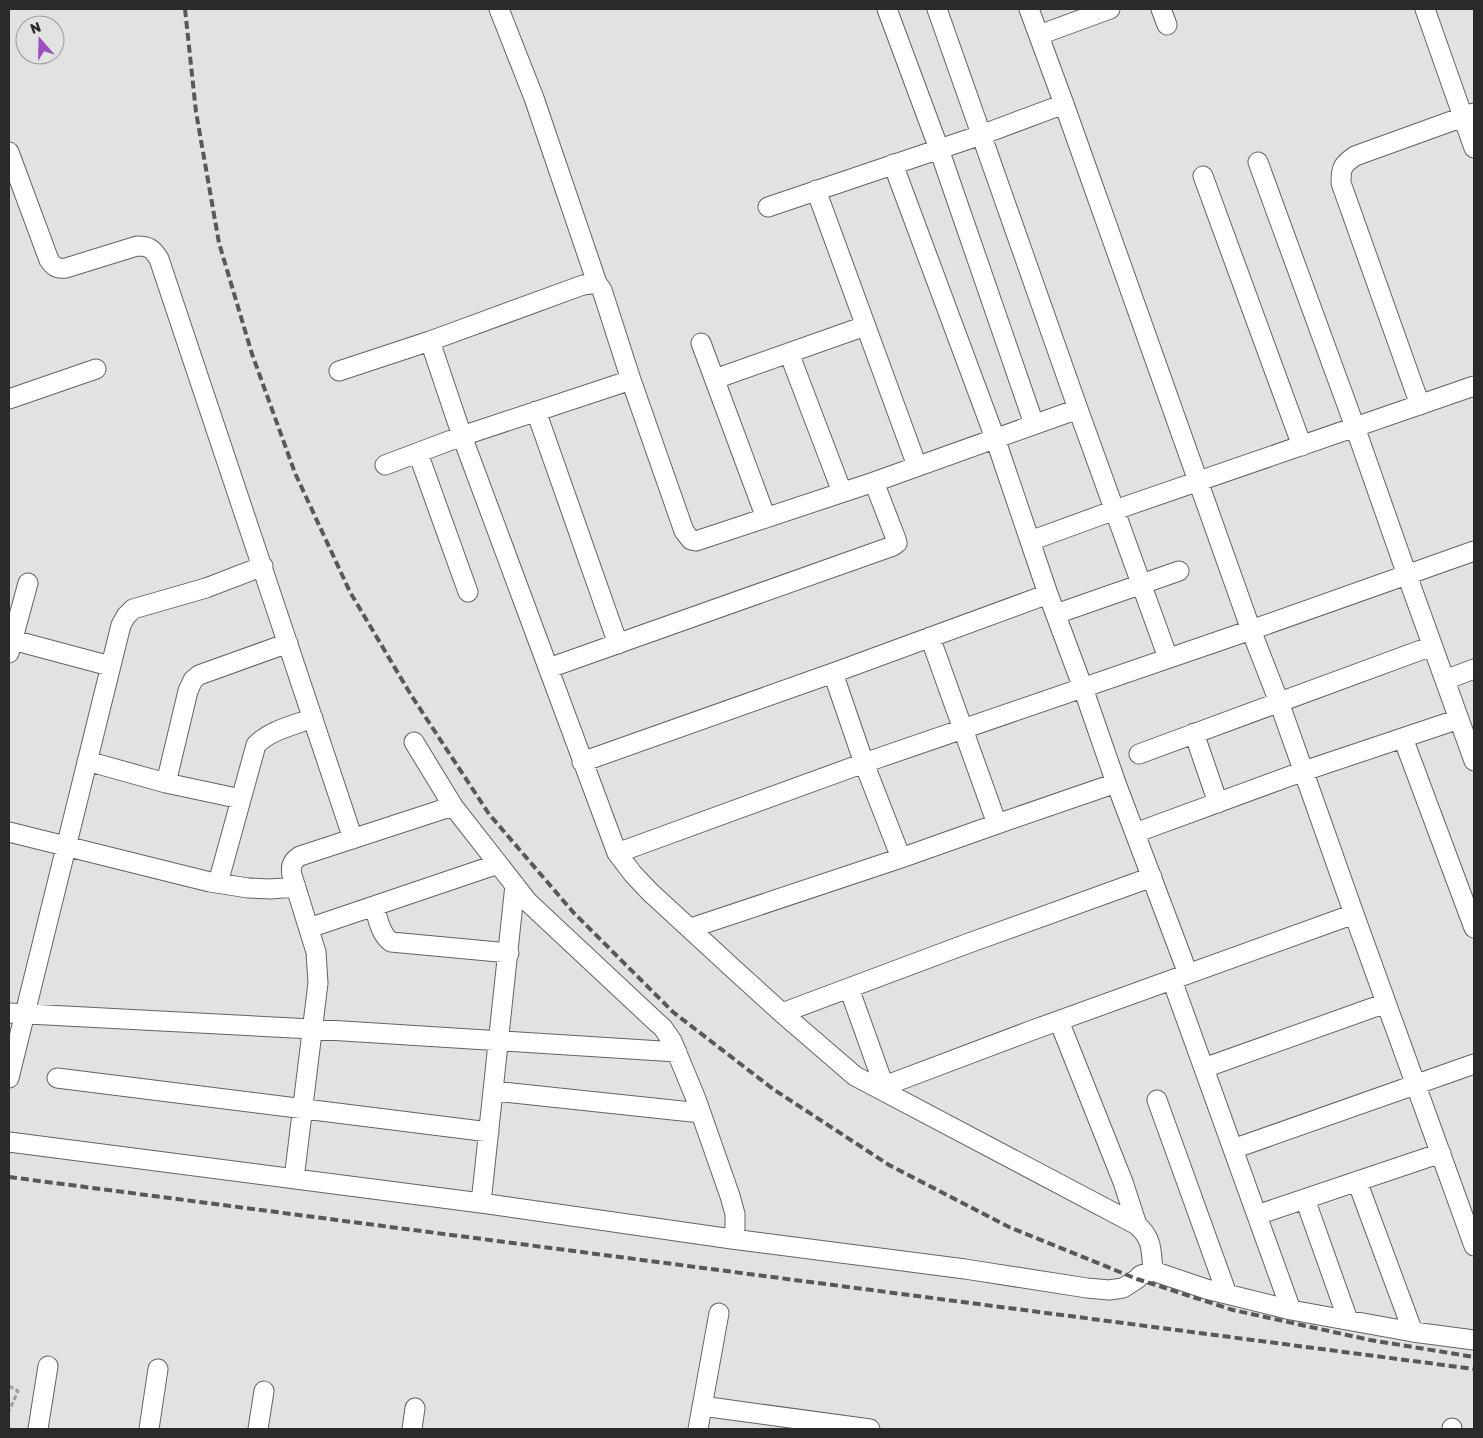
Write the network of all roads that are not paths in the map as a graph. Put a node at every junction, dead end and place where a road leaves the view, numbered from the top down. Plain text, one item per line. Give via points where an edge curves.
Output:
1 (499, 9) edge
2 (887, 9) edge
3 (937, 9) edge
4 (1029, 9) edge
5 (1110, 9) edge
6 (1425, 9) edge
7 (1038, 35) junction
8 (1064, 104) junction
9 (1469, 115) edge
10 (981, 135) junction
11 (1474, 148) edge
12 (939, 149) junction
13 (9, 152) edge
14 (1258, 162) dead end
15 (893, 164) junction
16 (1203, 176) dead end
17 (816, 190) junction
18 (768, 207) dead end
19 (597, 283) junction
20 (865, 326) junction
21 (430, 341) junction
22 (701, 343) dead end
23 (789, 353) junction
24 (96, 368) dead end
25 (339, 371) dead end
26 (715, 379) junction
27 (631, 380) junction
28 (1474, 386) edge
29 (9, 399) edge
30 (1420, 405) junction
31 (1078, 409) junction
32 (536, 411) junction
33 (1034, 424) junction
34 (1356, 427) junction
35 (462, 436) junction
36 (995, 438) junction
37 (1302, 446) junction
38 (418, 453) junction
39 (386, 465) dead end
40 (916, 466) junction
41 (1198, 481) junction
42 (874, 482) junction
43 (842, 492) junction
44 (1114, 510) junction
45 (766, 518) junction
46 (1030, 541) junction
47 (1474, 551) edge
48 (263, 566) junction
49 (1178, 571) dead end
50 (1407, 575) junction
51 (28, 583) dead end
52 (1141, 585) junction
53 (468, 592) dead end
54 (1048, 594) junction
55 (1056, 614) junction
56 (1251, 630) junction
57 (930, 638) junction
58 (288, 643) junction
59 (10, 644) edge
60 (618, 644) junction
61 (1432, 646) junction
62 (1168, 658) junction
63 (110, 666) junction
64 (549, 668) junction
65 (1474, 670) edge
66 (833, 672) junction
67 (1445, 680) junction
68 (1083, 688) junction
69 (1279, 702) junction
70 (313, 718) junction
71 (1459, 718) junction
72 (963, 729) junction
73 (1194, 733) junction
74 (1403, 738) junction
75 (414, 742) dead end
76 (1139, 754) dead end
77 (87, 761) junction
78 (1474, 761) edge
79 (582, 762) junction
80 (864, 763) junction
81 (1304, 771) junction
82 (166, 783) junction
83 (1116, 783) junction
84 (241, 799) junction
85 (1218, 803) junction
86 (453, 806) junction
87 (997, 824) junction
88 (9, 832) edge
89 (1135, 833) junction
90 (353, 839) junction
91 (66, 846) junction
92 (616, 853) junction
93 (901, 858) junction
94 (498, 864) junction
95 (1152, 877) junction
96 (218, 883) junction
97 (515, 885) junction
98 (296, 887) junction
99 (374, 906) junction
100 (1354, 914) junction
101 (309, 928) junction
102 (690, 928) junction
103 (1474, 928) edge
104 (508, 953) junction
105 (1180, 977) junction
106 (849, 988) junction
107 (1386, 1003) junction
108 (782, 1013) junction
109 (16, 1014) edge
110 (1059, 1020) junction
111 (312, 1030) junction
112 (499, 1041) junction
113 (677, 1052) junction
114 (1474, 1064) edge
115 (1204, 1068) junction
116 (9, 1078) edge
117 (57, 1078) dead end
118 (1416, 1085) junction
119 (882, 1087) junction
120 (494, 1091) junction
121 (1157, 1100) dead end
122 (302, 1108) junction
123 (701, 1112) junction
124 (489, 1132) junction
125 (9, 1142) edge
126 (1233, 1149) junction
127 (1441, 1153) junction
128 (294, 1179) junction
129 (1357, 1181) junction
130 (1305, 1199) junction
131 (481, 1203) junction
132 (1257, 1215) junction
133 (1137, 1225) junction
134 (732, 1238) junction
135 (1474, 1246) edge
136 (1153, 1271) junction
137 (1227, 1294) junction
138 (1291, 1310) junction
139 (719, 1313) dead end
140 (1348, 1320) junction
141 (1414, 1332) junction
142 (1474, 1340) edge
143 (48, 1366) dead end
144 (158, 1369) dead end
145 (264, 1391) dead end
146 (702, 1406) junction
147 (416, 1408) dead end
148 (38, 1429) edge
149 (149, 1429) edge
150 (258, 1429) edge
151 (412, 1429) edge
152 (698, 1429) edge
153 (870, 1429) edge

1 - 19 street via 534,98
2 - 12 street
3 - 10 street
4 - 7 street
5 - 7 street
6 - 9 street
7 - 8 street
8 - 10 street
8 - 41 street
9 - 11 street
9 - 30 street via 1355,156 1341,170 1341,183
10 - 12 street
10 - 31 street
12 - 15 street
12 - 33 street
13 - 48 street via 54,266 66,268 137,246 153,249
14 - 34 street
15 - 17 street
15 - 36 street
16 - 37 street
17 - 18 street
17 - 20 street
19 - 21 street via 583,285
19 - 27 street
20 - 23 street
20 - 40 street
21 - 25 street
21 - 35 street
22 - 26 street
23 - 26 street
23 - 43 street
24 - 29 street
26 - 45 street
27 - 32 street
27 - 45 street via 687,537 696,541
28 - 30 street
30 - 34 street
31 - 33 street
31 - 44 street
32 - 35 street
32 - 60 street
33 - 36 street
34 - 37 street
34 - 50 street
35 - 38 street
35 - 64 street
36 - 40 street
36 - 46 street
37 - 41 street
38 - 39 street
38 - 53 street
40 - 42 street
41 - 44 street
41 - 56 street
42 - 43 street
42 - 60 street via 896,539 893,546
43 - 45 street
44 - 46 street
44 - 52 street
46 - 54 street
47 - 50 street
48 - 58 street
48 - 63 street via 206,588 133,609 121,625
49 - 52 street
50 - 56 street
50 - 61 street
51 - 59 street
52 - 55 street
52 - 62 street
54 - 55 street
54 - 57 street
55 - 68 street
56 - 62 street
56 - 69 street
57 - 66 street
57 - 72 street
58 - 70 street
58 - 82 street via 193,680
59 - 63 street
60 - 64 street
61 - 67 street
61 - 69 street
62 - 68 street
63 - 77 street
64 - 79 street
65 - 67 street
66 - 79 street
66 - 80 street
67 - 71 street
68 - 72 street
68 - 83 street
69 - 73 street
69 - 81 street
70 - 84 street via 270,734 256,745
70 - 90 street
71 - 74 street
71 - 78 street
72 - 80 street
72 - 87 street
73 - 76 street
73 - 85 street
74 - 81 street
74 - 103 street
75 - 86 street
77 - 82 street
77 - 91 street
79 - 92 street
80 - 92 street
80 - 93 street
81 - 85 street
81 - 100 street
82 - 84 street
83 - 87 street
83 - 89 street
84 - 96 street
85 - 89 street
86 - 90 street
86 - 94 street
87 - 93 street
88 - 91 street
89 - 95 street
90 - 98 street via 294,860 290,870
91 - 96 street
91 - 109 street
92 - 102 street via 650,892
93 - 102 street
94 - 97 street
94 - 99 street
95 - 105 street
95 - 106 street
96 - 98 street via 256,889
97 - 104 street
97 - 113 street via 528,902 663,1028
98 - 101 street
99 - 101 street
99 - 104 street via 383,933 391,942
100 - 105 street
100 - 107 street
101 - 111 street via 318,966
102 - 108 street
104 - 112 street
105 - 110 street
105 - 115 street
106 - 108 street
106 - 119 street
107 - 115 street
107 - 118 street
108 - 119 street via 855,1076
109 - 111 street
109 - 116 street
110 - 119 street
110 - 133 street
111 - 112 street
111 - 122 street
112 - 113 street
112 - 120 street
113 - 123 street
114 - 118 street
115 - 126 street
117 - 122 street
118 - 126 street
118 - 127 street
119 - 133 street
120 - 123 street
120 - 124 street
121 - 137 street
122 - 124 street
122 - 128 street
123 - 134 street via 735,1214
124 - 131 street
125 - 128 street
126 - 132 street
127 - 129 street
127 - 135 street
128 - 131 street
129 - 130 street
129 - 141 street
130 - 132 street
130 - 140 street
131 - 134 street
132 - 138 street
133 - 136 street via 1146,1233 1150,1243
134 - 136 street via 1109,1290 1122,1288
136 - 137 street
137 - 138 street
138 - 140 street
139 - 146 street
140 - 141 street
141 - 142 street
143 - 148 street
144 - 149 street
145 - 150 street
146 - 152 street
146 - 153 street
147 - 151 street

